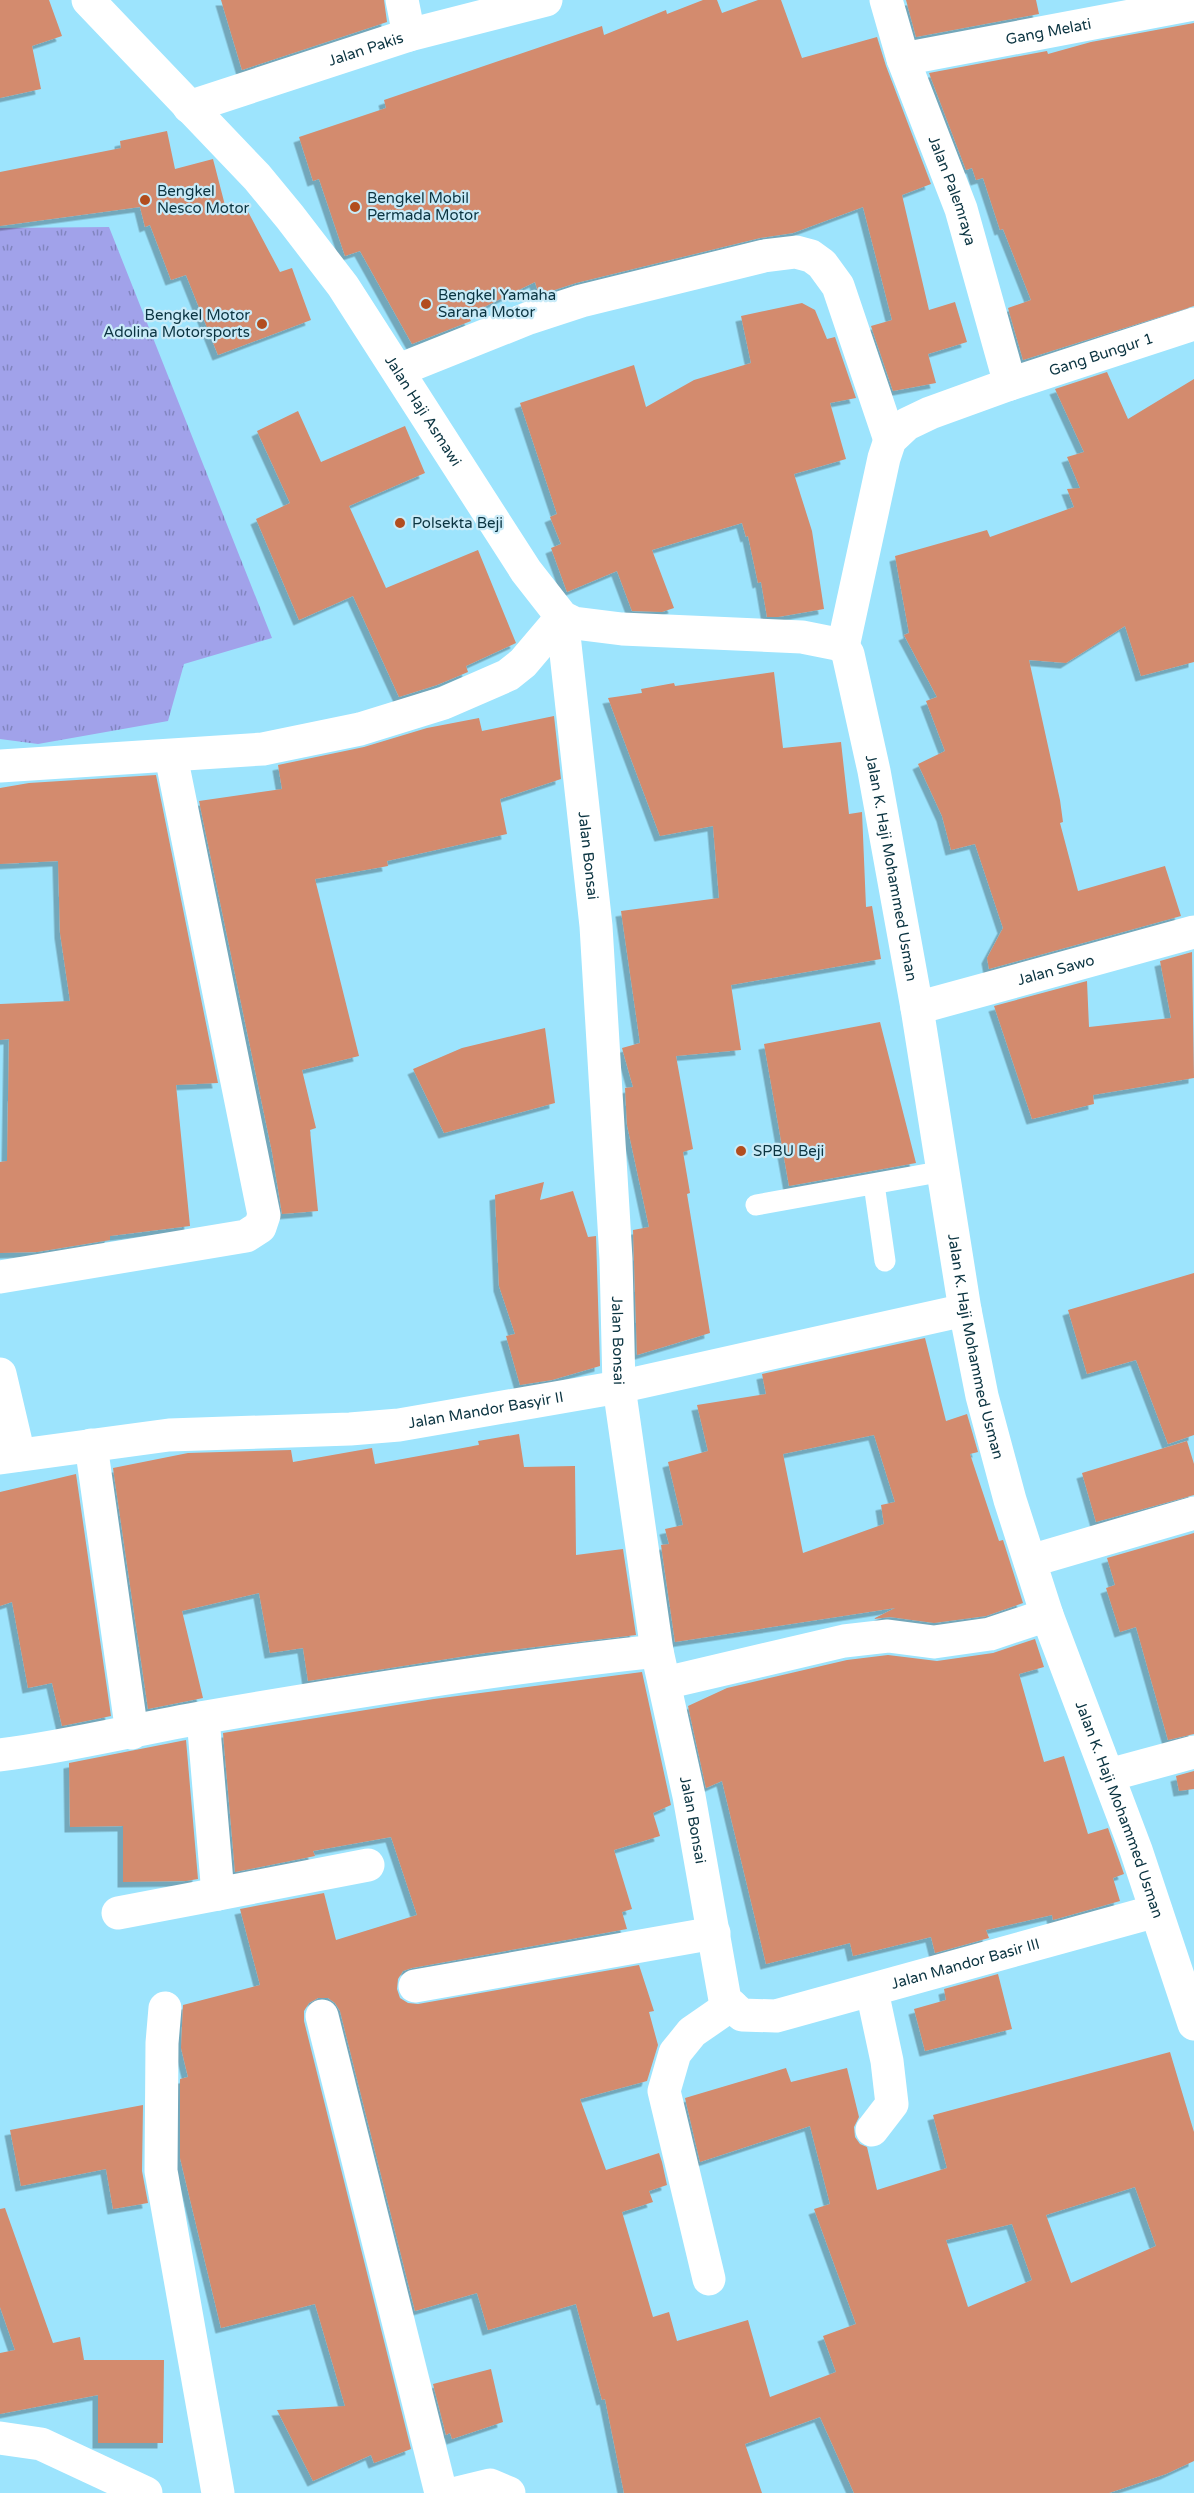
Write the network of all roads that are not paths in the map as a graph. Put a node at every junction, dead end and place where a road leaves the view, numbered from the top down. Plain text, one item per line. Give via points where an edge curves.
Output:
1 (88, 0) edge
2 (402, 0) edge
3 (546, 0) edge
4 (886, 0) edge
5 (1194, 4) edge
6 (410, 35) junction
7 (903, 59) junction
8 (189, 107) junction
9 (1194, 324) edge
10 (399, 370) junction
11 (1010, 384) junction
12 (890, 440) junction
13 (562, 617) junction
14 (843, 646) junction
15 (171, 756) junction
16 (0, 766) edge
17 (1194, 932) edge
18 (917, 1008) junction
19 (944, 1171) junction
20 (874, 1184) junction
21 (756, 1205) dead end
22 (885, 1261) dead end
23 (0, 1277) edge
24 (965, 1310) junction
25 (0, 1374) edge
26 (618, 1387) junction
27 (91, 1445) junction
28 (9, 1457) edge
29 (1194, 1513) edge
30 (1030, 1561) junction
31 (1047, 1615) junction
32 (657, 1651) junction
33 (665, 1683) junction
34 (203, 1718) junction
35 (132, 1733) junction
36 (1194, 1752) edge
37 (0, 1755) edge
38 (1109, 1775) junction
39 (368, 1865) dead end
40 (218, 1894) junction
41 (1156, 1911) junction
42 (118, 1913) dead end
43 (714, 1933) junction
44 (415, 1986) dead end
45 (1187, 1986) edge
46 (872, 1991) junction
47 (731, 2005) junction
48 (165, 2008) dead end
49 (322, 2016) dead end
50 (1194, 2024) edge
51 (872, 2130) dead end
52 (709, 2279) dead end
53 (0, 2438) edge
54 (146, 2493) edge
55 (218, 2493) edge
56 (441, 2493) edge
57 (457, 2493) edge
58 (509, 2493) edge

1 - 8 street, Jalan Haji Asmawi
2 - 6 street
3 - 6 street, Jalan Pakis
4 - 7 street, Jalan Palemraya
5 - 7 street, Gang Melati
6 - 8 street, Jalan Pakis
7 - 11 street, Jalan Palemraya via 961,209
8 - 10 street, Jalan Haji Asmawi via 290,217 343,286
9 - 11 street, Gang Bungur 1
10 - 12 street via 581,301 764,256 796,252 822,264 838,286
10 - 13 street, Jalan Haji Asmawi via 526,571
11 - 12 street, Gang Bungur 1 via 907,424
12 - 14 street
13 - 14 street via 622,629 802,637
13 - 15 street via 508,675 444,703 315,740 263,749
13 - 26 street, Jalan Bonsai via 596,926 616,1259
14 - 18 street, Jalan K. Haji Mohammed Usman via 874,771
15 - 16 street
15 - 23 street via 264,1215 261,1227 246,1236
17 - 18 street, Jalan Sawo
18 - 19 street, Jalan K. Haji Mohammed Usman
19 - 20 lane
19 - 24 street, Jalan K. Haji Mohammed Usman
20 - 21 lane
20 - 22 lane
24 - 26 street, Jalan Mandor Basyir II
24 - 30 street, Jalan K. Haji Mohammed Usman via 982,1396
25 - 28 street
26 - 27 street, Jalan Mandor Basyir II via 399,1425 169,1435
26 - 32 street, Jalan Bonsai
27 - 28 street, Jalan Mandor Basyir II
27 - 35 street
29 - 30 street
30 - 31 street, Jalan K. Haji Mohammed Usman
31 - 33 street via 990,1634 934,1642 888,1636 844,1641
31 - 38 street, Jalan K. Haji Mohammed Usman
32 - 33 street, Jalan Bonsai
32 - 34 street via 420,1681
33 - 43 street, Jalan Bonsai
34 - 35 street
34 - 40 street
35 - 37 street
36 - 38 street
38 - 41 street, Jalan K. Haji Mohammed Usman
39 - 40 street
40 - 42 street
41 - 45 street, Jalan K. Haji Mohammed Usman
41 - 46 street, Jalan Mandor Basir III
43 - 44 street
43 - 47 street, Jalan Bonsai via 725,2000
45 - 50 street, Jalan K. Haji Mohammed Usman
46 - 47 street, Jalan Mandor Basir III via 776,2016 742,2015
46 - 51 street via 892,2104
47 - 52 street via 692,2032 675,2053 664,2091
48 - 55 street via 161,2171
49 - 56 street
53 - 54 street via 41,2444
57 - 58 street via 490,2485

